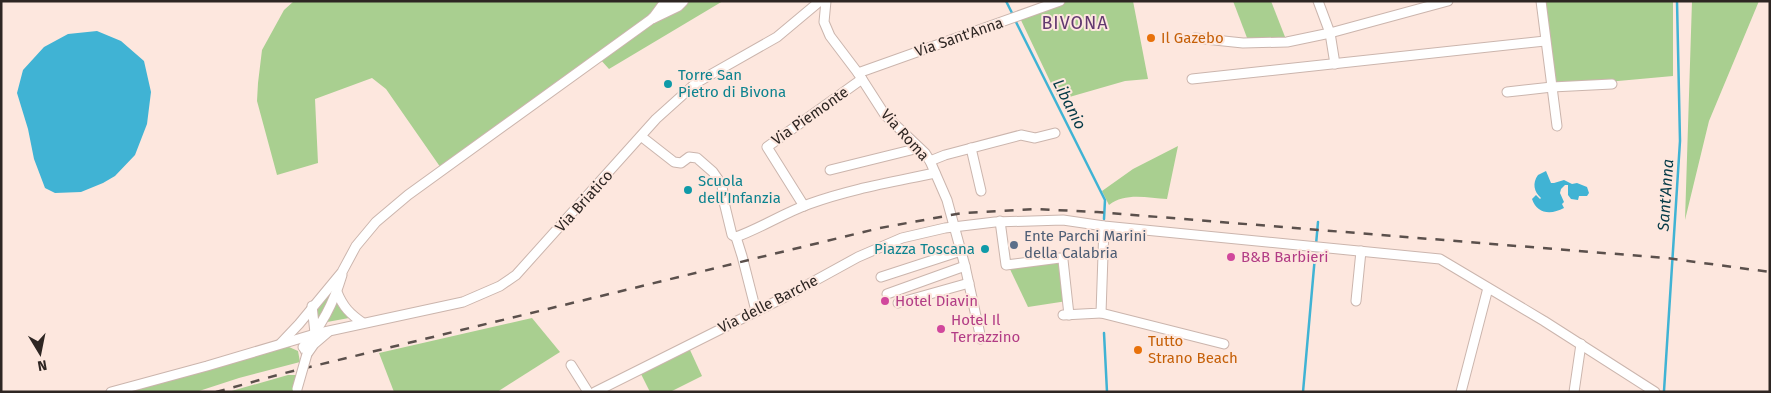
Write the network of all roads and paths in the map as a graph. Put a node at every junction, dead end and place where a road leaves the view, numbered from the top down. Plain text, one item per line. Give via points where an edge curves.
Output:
1 (666, 1) edge
2 (673, 1) edge
3 (682, 1) edge
4 (820, 1) edge
5 (826, 1) edge
6 (1060, 1) edge
7 (1318, 1) edge
8 (1448, 1) edge
9 (1541, 1) edge
10 (653, 18) junction
11 (1330, 33) junction
12 (1195, 38) dead end
13 (1545, 41) junction
14 (1335, 64) junction
15 (860, 76) junction
16 (1192, 79) dead end
17 (1612, 84) dead end
18 (1552, 87) junction
19 (1507, 92) dead end
20 (1557, 126) dead end
21 (1054, 133) dead end
22 (642, 137) junction
23 (920, 148) junction
24 (971, 148) junction
25 (930, 161) junction
26 (830, 170) dead end
27 (935, 172) junction
28 (981, 192) dead end
29 (804, 206) junction
30 (1000, 222) junction
31 (1104, 226) junction
32 (949, 228) junction
33 (736, 237) junction
34 (961, 251) junction
35 (1361, 251) junction
36 (965, 266) junction
37 (342, 272) junction
38 (881, 277) dead end
39 (969, 283) junction
40 (1488, 288) junction
41 (337, 292) junction
42 (887, 294) dead end
43 (1356, 302) dead end
44 (898, 304) dead end
45 (312, 306) junction
46 (756, 311) junction
47 (1101, 313) junction
48 (363, 323) junction
49 (330, 330) junction
50 (315, 334) junction
51 (981, 339) dead end
52 (291, 340) junction
53 (280, 343) junction
54 (314, 344) junction
55 (1224, 344) dead end
56 (1581, 344) junction
57 (305, 350) junction
58 (572, 365) dead end
59 (296, 390) edge
60 (112, 392) edge
61 (588, 392) edge
62 (595, 392) edge
63 (1461, 392) edge
64 (1574, 392) edge
65 (1655, 392) edge

1 - 10 main road
2 - 10 street
3 - 10 main road
4 - 22 street, Via Briatico via 777,37 696,83 656,119
5 - 15 street, Via Roma via 824,22 830,36
6 - 15 street, Via Sant'Anna
7 - 11 street
8 - 11 street
9 - 13 street
10 - 37 street via 408,195 376,222 356,246
11 - 12 street via 1287,42 1243,43
11 - 14 street
13 - 14 street
13 - 18 street
14 - 16 street
15 - 23 street, Via Roma via 885,116
15 - 29 street, Via Piemonte via 767,147
17 - 18 street
18 - 19 street
18 - 20 street
21 - 24 street via 1035,138 1021,135
22 - 33 street via 674,162 697,158 713,172 722,185 732,235
22 - 48 street, Via Briatico via 516,275 500,286 463,302
23 - 25 street, Via Roma
23 - 26 street
24 - 25 street
24 - 28 street
25 - 27 street, Via Roma
27 - 29 street via 863,188
27 - 32 street, Via Roma via 947,200
29 - 33 street
30 - 31 street, Via delle Barche via 1062,220
30 - 32 street, Via delle Barche
30 - 47 street via 1006,265 1060,258 1063,260 1066,315
31 - 35 street, Via delle Barche
31 - 47 street
32 - 34 street, Via Roma
32 - 46 street, Via delle Barche via 902,238 858,257
33 - 46 street
34 - 36 street, Via Roma
34 - 38 street
35 - 40 street, Via delle Barche via 1440,259
35 - 43 street
36 - 39 street, Via Roma
36 - 42 street
37 - 41 street
37 - 45 street
39 - 44 street
39 - 51 street, Via Roma
40 - 56 street, Via delle Barche
40 - 63 street
41 - 48 street via 349,313
41 - 50 street
45 - 50 street
45 - 53 street
46 - 62 street, Via delle Barche
47 - 55 street
48 - 49 street, Via Briatico
49 - 50 street, Via Briatico
49 - 54 street
50 - 52 street, Via Briatico
50 - 54 street
50 - 57 street
52 - 53 street, Via Briatico
52 - 57 street
53 - 60 street, Via Briatico
54 - 57 street
56 - 64 street
56 - 65 street, Via delle Barche
57 - 59 street, bridge
58 - 61 street

